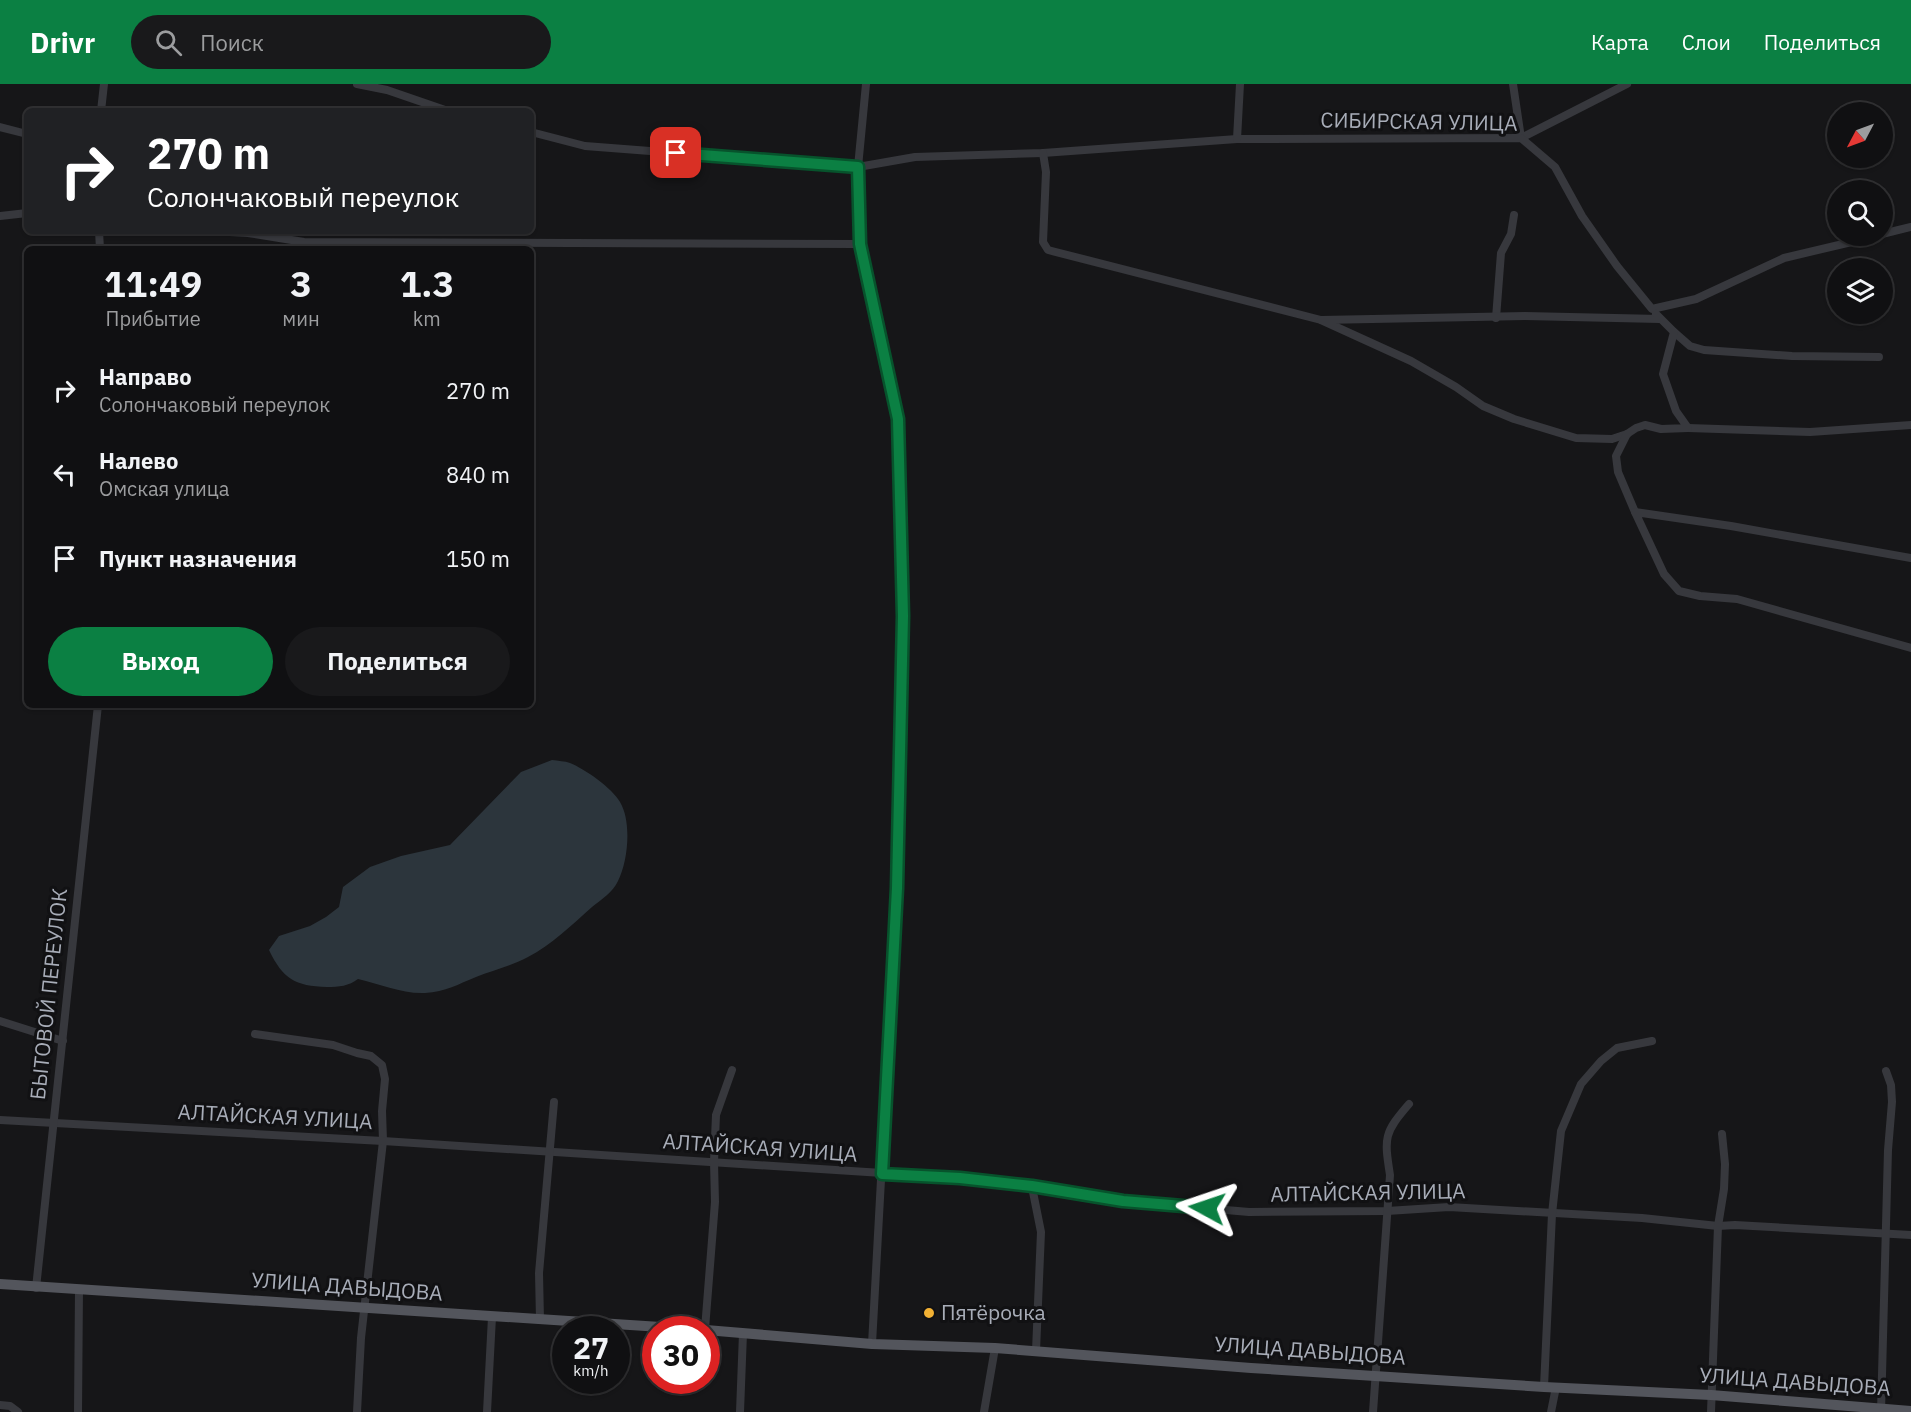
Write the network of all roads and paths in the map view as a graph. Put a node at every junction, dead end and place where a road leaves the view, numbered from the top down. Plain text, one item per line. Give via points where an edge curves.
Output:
1 (104, 84) edge
2 (357, 84) edge
3 (866, 84) edge
4 (1240, 84) edge
5 (1513, 84) edge
6 (1600, 84) edge
7 (1627, 84) edge
8 (1601, 96) junction
9 (101, 108) edge
10 (439, 108) edge
11 (0, 127) edge
12 (24, 133) edge
13 (534, 133) edge
14 (1521, 138) junction
15 (1237, 139) junction
16 (1043, 153) junction
17 (858, 167) junction
18 (24, 213) edge
19 (1514, 215) dead end
20 (0, 216) edge
21 (1911, 227) edge
22 (1893, 231) edge
23 (254, 234) edge
24 (860, 244) junction
25 (1835, 246) edge
26 (1652, 309) junction
27 (1496, 318) junction
28 (1660, 319) junction
29 (1320, 320) junction
30 (1674, 332) junction
31 (1879, 357) dead end
32 (1911, 425) edge
33 (1688, 428) junction
34 (1627, 434) junction
35 (1635, 512) junction
36 (1911, 558) edge
37 (1911, 648) edge
38 (98, 708) edge
39 (0, 1021) edge
40 (255, 1034) dead end
41 (63, 1041) junction
42 (1652, 1041) dead end
43 (732, 1070) dead end
44 (1886, 1071) dead end
45 (554, 1102) dead end
46 (1409, 1104) dead end
47 (0, 1120) edge
48 (53, 1124) junction
49 (1722, 1134) dead end
50 (383, 1141) junction
51 (550, 1153) junction
52 (714, 1162) junction
53 (882, 1174) junction
54 (1032, 1186) junction
55 (1387, 1211) junction
56 (1552, 1214) junction
57 (1718, 1226) junction
58 (1887, 1233) junction
59 (1911, 1235) edge
60 (0, 1284) edge
61 (36, 1288) junction
62 (79, 1289) junction
63 (365, 1308) junction
64 (707, 1316) edge
65 (492, 1317) junction
66 (540, 1320) junction
67 (642, 1326) edge
68 (720, 1331) edge
69 (742, 1333) junction
70 (872, 1344) junction
71 (995, 1348) junction
72 (1036, 1352) junction
73 (1375, 1375) junction
74 (1544, 1387) junction
75 (1556, 1387) junction
76 (1711, 1395) junction
77 (0, 1405) edge
78 (1881, 1410) edge
79 (1911, 1411) edge
80 (18, 1412) edge
81 (78, 1412) edge
82 (357, 1412) edge
83 (487, 1412) edge
84 (741, 1412) edge
85 (984, 1412) edge
86 (1373, 1412) edge
87 (1551, 1412) edge
88 (1711, 1412) edge

1 - 9 street
2 - 10 street
3 - 17 street
4 - 15 street
5 - 14 street
6 - 8 street
7 - 8 street
8 - 14 street
11 - 12 street
13 - 17 street, СИБИРСКАЯ УЛИЦА via 585,146
14 - 15 street, СИБИРСКАЯ УЛИЦА
14 - 26 street, СИБИРСКАЯ УЛИЦА via 1555,167 1582,216
15 - 16 street, СИБИРСКАЯ УЛИЦА
16 - 17 street, СИБИРСКАЯ УЛИЦА via 915,157
16 - 29 street via 1043,242 1048,250
17 - 24 street
18 - 20 street
19 - 27 street via 1511,234 1501,253
21 - 22 street
23 - 24 street via 304,242
24 - 53 street via 898,419 904,638
25 - 26 street via 1784,258 1696,299
26 - 28 street, СИБИРСКАЯ УЛИЦА
27 - 28 street
27 - 29 street
28 - 30 street, СИБИРСКАЯ УЛИЦА
29 - 34 street via 1411,361 1483,406 1514,419 1576,438 1612,439
30 - 31 street, СИБИРСКАЯ УЛИЦА via 1690,346 1704,350
30 - 33 street via 1664,374 1677,411
32 - 33 street via 1810,432
33 - 34 street via 1646,425
34 - 35 street via 1616,456 1618,472
35 - 36 street
35 - 37 street via 1664,574 1678,591 1737,599
38 - 41 street, БЫТОВОЙ ПЕРЕУЛОК
39 - 41 street
40 - 50 street via 333,1045 371,1056 382,1065
41 - 48 street, БЫТОВОЙ ПЕРЕУЛОК
42 - 56 street via 1617,1048 1581,1084 1562,1131
43 - 52 street via 717,1115
44 - 58 street via 1892,1102
45 - 51 street
46 - 55 street via 1387,1135
47 - 48 street, АЛТАЙСКАЯ УЛИЦА
48 - 50 street, АЛТАЙСКАЯ УЛИЦА
48 - 61 street, БЫТОВОЙ ПЕРЕУЛОК
49 - 57 street via 1725,1164
50 - 51 street, АЛТАЙСКАЯ УЛИЦА
50 - 63 street
51 - 52 street, АЛТАЙСКАЯ УЛИЦА
51 - 66 street via 539,1273
52 - 53 street, АЛТАЙСКАЯ УЛИЦА
52 - 64 street
53 - 54 street, АЛТАЙСКАЯ УЛИЦА
53 - 70 street
54 - 55 street, АЛТАЙСКАЯ УЛИЦА via 1123,1201 1250,1212
54 - 72 street via 1041,1232
55 - 56 street, АЛТАЙСКАЯ УЛИЦА via 1449,1208
55 - 73 street
56 - 57 street, АЛТАЙСКАЯ УЛИЦА
56 - 74 street
57 - 58 street, АЛТАЙСКАЯ УЛИЦА
57 - 76 street
58 - 59 street, АЛТАЙСКАЯ УЛИЦА
58 - 78 street
60 - 61 main road, УЛИЦА ДАВЫДОВА
61 - 62 main road, УЛИЦА ДАВЫДОВА
62 - 63 main road, УЛИЦА ДАВЫДОВА
62 - 81 street
63 - 65 main road, УЛИЦА ДАВЫДОВА
63 - 82 street
65 - 66 main road, УЛИЦА ДАВЫДОВА
65 - 83 street
66 - 67 main road, УЛИЦА ДАВЫДОВА
68 - 69 main road, УЛИЦА ДАВЫДОВА
69 - 70 main road, УЛИЦА ДАВЫДОВА
69 - 84 street
70 - 71 main road, УЛИЦА ДАВЫДОВА
71 - 72 main road, УЛИЦА ДАВЫДОВА
71 - 85 street
72 - 73 main road, УЛИЦА ДАВЫДОВА
73 - 74 main road, УЛИЦА ДАВЫДОВА
73 - 86 street
74 - 75 main road, УЛИЦА ДАВЫДОВА
75 - 76 main road, УЛИЦА ДАВЫДОВА
75 - 87 street
76 - 78 main road, УЛИЦА ДАВЫДОВА
76 - 88 street
77 - 80 street
78 - 79 main road, УЛИЦА ДАВЫДОВА

